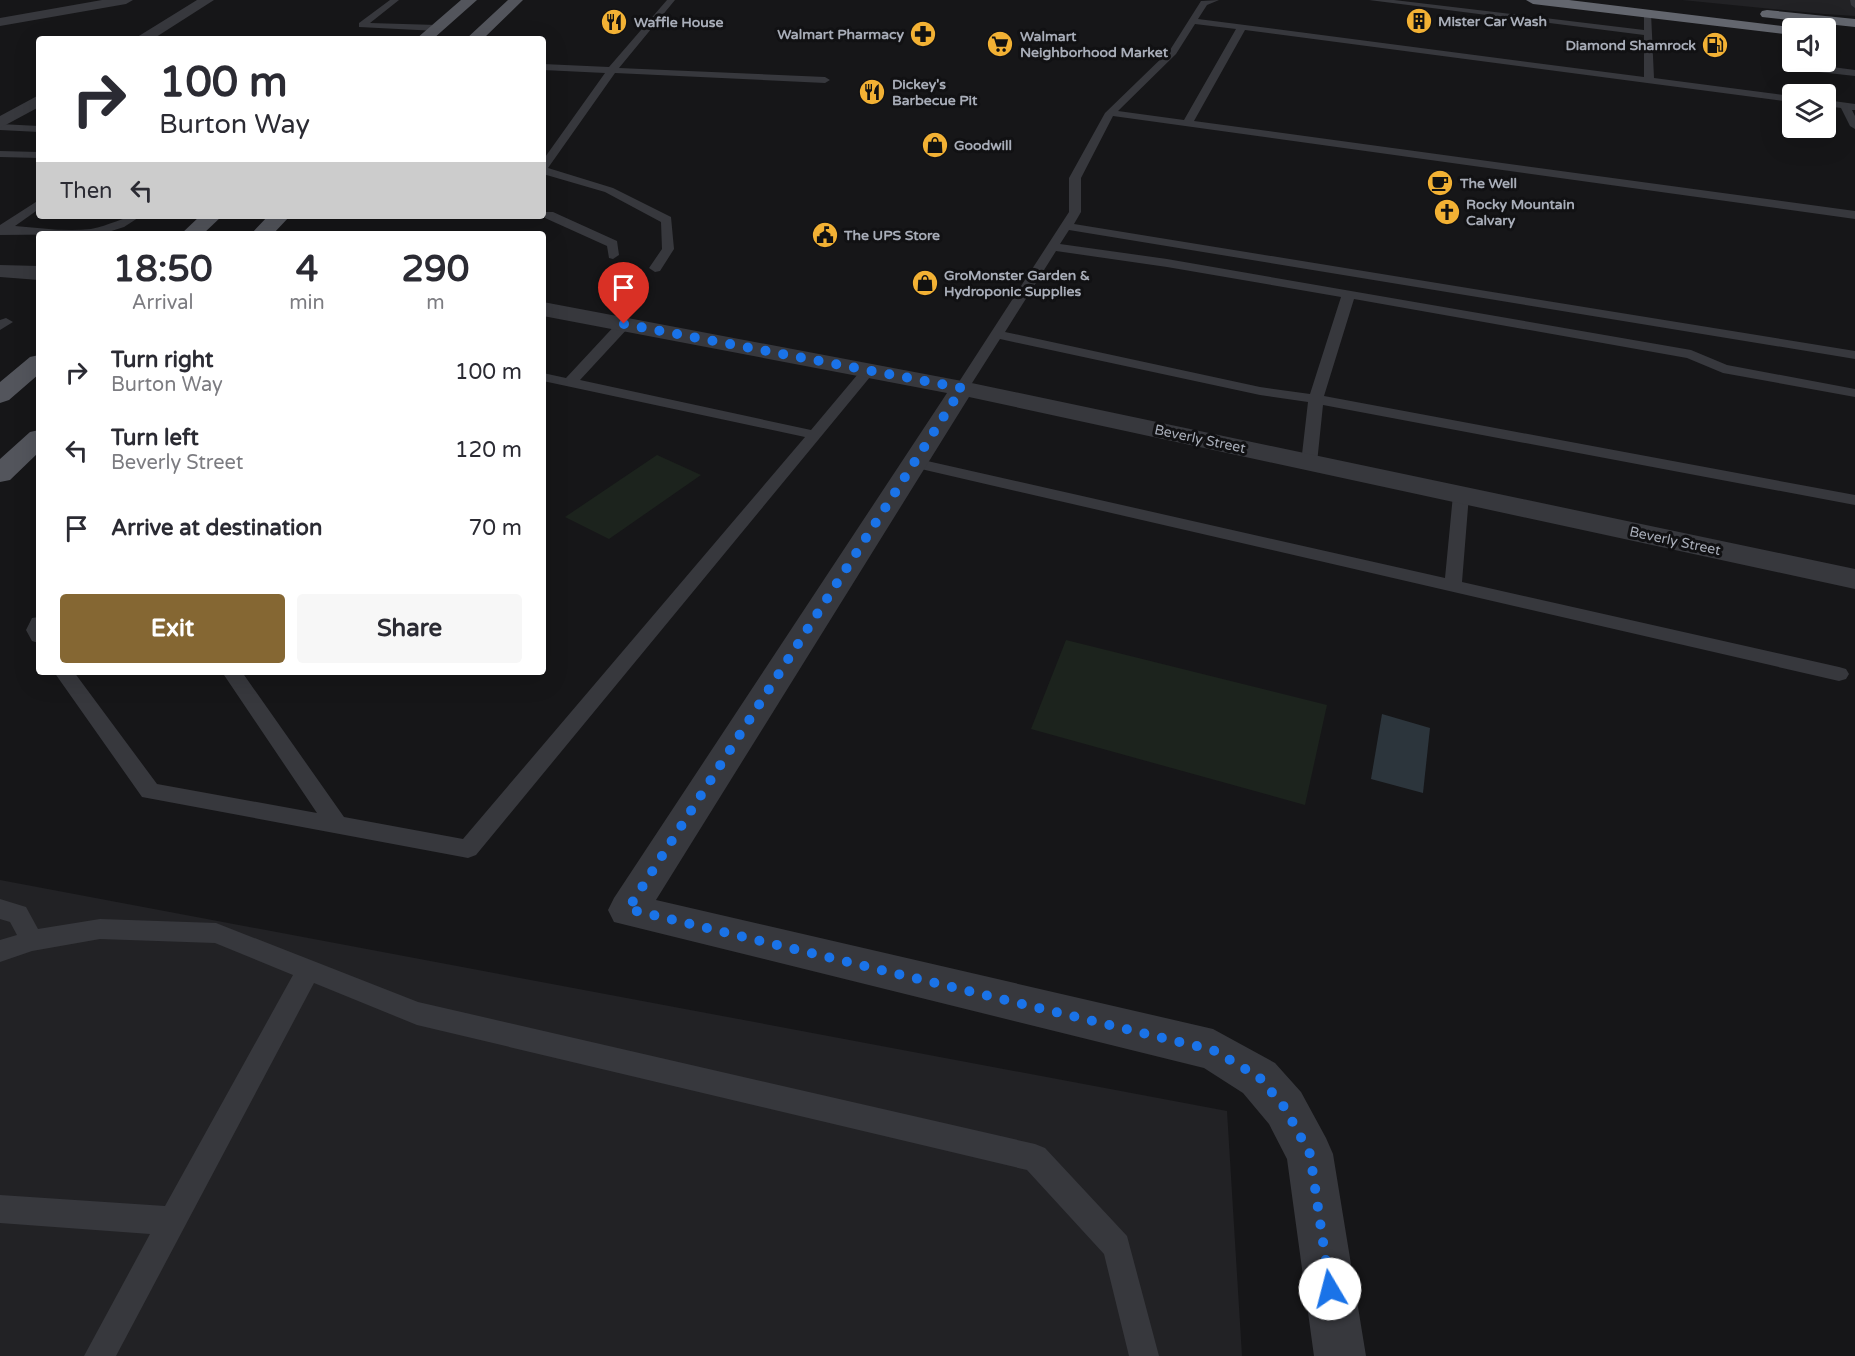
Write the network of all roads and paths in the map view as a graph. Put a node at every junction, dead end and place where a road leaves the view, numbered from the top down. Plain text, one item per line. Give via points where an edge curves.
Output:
1 (126, 0) edge
2 (207, 0) edge
3 (395, 0) edge
4 (470, 0) edge
5 (516, 0) edge
6 (672, 0) edge
7 (1373, 0) edge
8 (1533, 0) edge
9 (1634, 0) edge
10 (1854, 0) edge
11 (1206, 1) edge
12 (1855, 5) edge
13 (1650, 15) junction
14 (1193, 21) junction
15 (0, 22) edge
16 (1855, 25) edge
17 (1242, 27) junction
18 (437, 28) junction
19 (1649, 33) junction
20 (1782, 34) edge
21 (147, 36) edge
22 (428, 36) edge
23 (477, 36) edge
24 (1836, 36) edge
25 (1855, 38) edge
26 (546, 67) edge
27 (612, 70) junction
28 (1836, 71) edge
29 (1855, 73) edge
30 (825, 80) dead end
31 (1649, 80) junction
32 (1782, 98) edge
33 (33, 103) edge
34 (0, 105) edge
35 (1850, 106) edge
36 (1110, 113) junction
37 (1188, 123) junction
38 (0, 125) edge
39 (1855, 126) edge
40 (36, 129) edge
41 (0, 154) edge
42 (36, 155) edge
43 (546, 165) edge
44 (546, 170) edge
45 (36, 206) edge
46 (549, 215) dead end
47 (1855, 215) edge
48 (131, 219) edge
49 (208, 219) edge
50 (277, 219) edge
51 (1066, 226) junction
52 (2, 230) edge
53 (101, 231) edge
54 (194, 231) edge
55 (264, 231) edge
56 (36, 232) edge
57 (1053, 247) junction
58 (613, 255) dead end
59 (656, 268) dead end
60 (0, 271) edge
61 (36, 273) edge
62 (1348, 296) junction
63 (546, 310) edge
64 (624, 324) junction
65 (995, 334) junction
66 (1855, 355) edge
67 (36, 365) edge
68 (868, 370) junction
69 (546, 378) edge
70 (570, 382) junction
71 (962, 388) junction
72 (1855, 393) edge
73 (0, 395) edge
74 (1316, 399) junction
75 (815, 435) junction
76 (36, 441) edge
77 (914, 462) junction
78 (1309, 463) junction
79 (0, 474) edge
80 (1461, 495) junction
81 (1855, 500) edge
82 (1855, 579) edge
83 (1453, 584) junction
84 (1839, 674) dead end
85 (66, 675) edge
86 (234, 675) edge
87 (336, 825) junction
88 (0, 909) edge
89 (32, 941) junction
90 (0, 951) edge
91 (308, 970) junction
92 (0, 1209) edge
93 (172, 1221) junction
94 (99, 1356) edge
95 (1144, 1356) edge
96 (1340, 1356) edge

1 - 15 street
2 - 21 street
3 - 18 lane via 362,26
4 - 18 main road
5 - 23 main road
6 - 27 lane
7 - 19 lane
8 - 13 highway
9 - 16 highway
10 - 12 lane
11 - 14 lane
13 - 16 highway via 1690,13 1840,28
13 - 19 lane
13 - 20 highway
14 - 17 lane
14 - 36 lane via 1173,52
17 - 31 lane
17 - 37 lane
18 - 22 main road
19 - 31 lane
24 - 25 highway
26 - 27 lane
27 - 30 lane
27 - 43 lane
28 - 29 lane
31 - 32 lane
33 - 34 street
33 - 38 street
35 - 39 lane
36 - 37 lane
36 - 51 lane via 1075,178 1075,212
37 - 47 lane
38 - 40 lane
41 - 42 lane
44 - 59 lane via 609,190 667,220 668,249
45 - 52 lane
46 - 58 lane via 613,244
48 - 53 lane via 120,227
49 - 54 main road
50 - 55 main road
51 - 57 lane
51 - 66 lane
52 - 56 lane
57 - 62 lane
57 - 65 lane
60 - 61 street
62 - 72 lane via 1691,354 1724,369
62 - 74 lane
63 - 64 street, Beverly Street
64 - 68 street, Beverly Street
64 - 70 lane
65 - 71 lane
65 - 74 lane via 1260,391
67 - 73 main road
68 - 71 street, Beverly Street
68 - 75 lane
69 - 70 lane
70 - 75 lane
71 - 77 street
71 - 78 street, Beverly Street
74 - 78 lane
74 - 81 lane
75 - 87 lane via 468,849
76 - 79 main road
77 - 83 lane
77 - 96 street via 628,909 1213,1050 1259,1077 1285,1108 1310,1154
78 - 80 street, Beverly Street
80 - 82 street, Beverly Street
80 - 83 lane
83 - 84 lane
85 - 87 lane via 150,791
86 - 87 lane
88 - 89 lane via 18,914
89 - 90 lane
89 - 91 lane via 100,929 216,933
91 - 93 lane
91 - 95 lane via 417,1013 1035,1158 1117,1246
92 - 93 lane
93 - 94 lane

